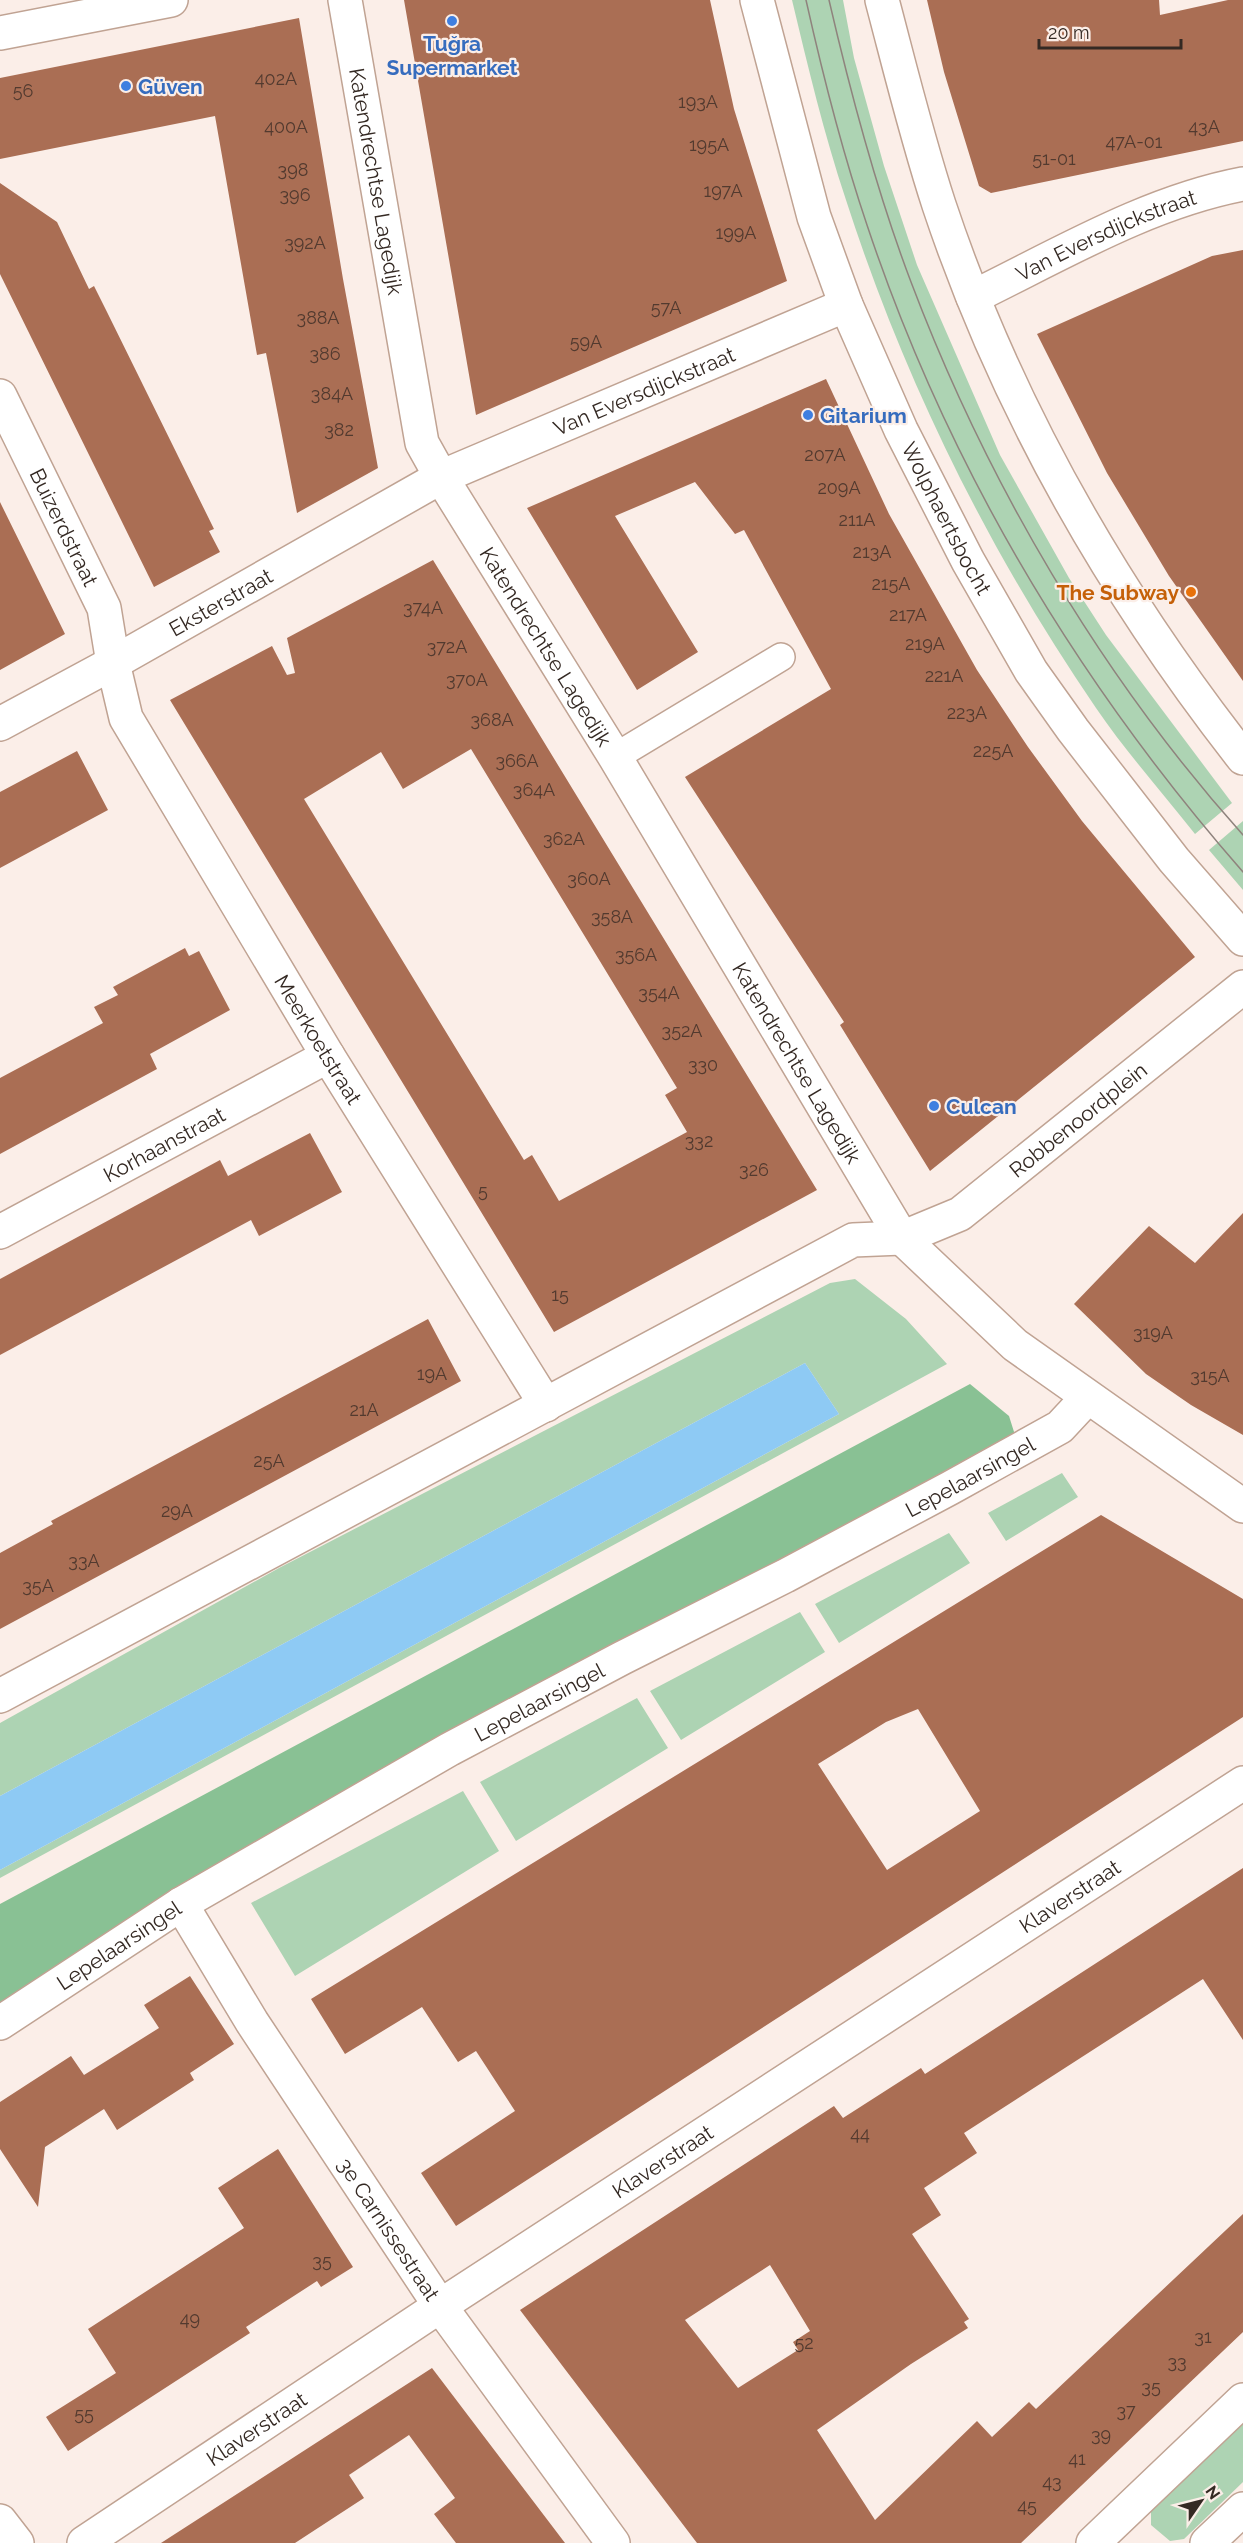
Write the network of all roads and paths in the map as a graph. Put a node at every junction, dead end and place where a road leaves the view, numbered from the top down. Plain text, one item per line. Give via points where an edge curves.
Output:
1 (171, 0) edge
2 (345, 0) edge
3 (757, 0) edge
4 (882, 0) edge
5 (0, 33) edge
6 (1243, 184) edge
7 (973, 297) junction
8 (846, 305) junction
9 (0, 396) edge
10 (441, 477) junction
11 (781, 657) dead end
12 (113, 663) junction
13 (0, 724) edge
14 (615, 757) junction
15 (1243, 758) edge
16 (1243, 939) edge
17 (1243, 987) edge
18 (328, 1056) junction
19 (0, 1232) edge
20 (902, 1238) junction
21 (1088, 1398) junction
22 (546, 1406) junction
23 (1243, 1506) edge
24 (0, 1696) edge
25 (1243, 1783) edge
26 (182, 1904) junction
27 (0, 2023) edge
28 (440, 2306) junction
29 (1243, 2400) edge
30 (1243, 2509) edge
31 (1106, 2539) edge
32 (84, 2543) edge
33 (613, 2543) edge
34 (1207, 2543) edge

1 - 5 street
2 - 10 street, Katendrechtse Lagedijk via 422,443
3 - 8 street, Wolphaertsbocht via 814,218
4 - 7 street via 936,195
6 - 7 street, Van Eversdijckstraat via 1207,191 1166,207
7 - 15 street via 1024,413 1102,555 1187,685
8 - 10 street, Van Eversdijckstraat
8 - 16 street, Wolphaertsbocht via 901,430 968,561 1031,671 1174,860
9 - 12 street, Buizerdstraat via 104,608
10 - 12 street, Eksterstraat
10 - 14 street, Katendrechtse Lagedijk
11 - 14 street
12 - 13 street, Eksterstraat
12 - 18 street, Meerkoetstraat via 126,718
14 - 20 street, Katendrechtse Lagedijk
17 - 20 street, Robbenoordplein via 960,1214
18 - 19 street, Korhaanstraat
18 - 22 street, Meerkoetstraat
20 - 21 street, Katendrechtse Lagedijk via 1015,1346
20 - 22 street via 853,1240
21 - 23 street
21 - 26 street, Lepelaarsingel via 1060,1427 785,1576 450,1749
22 - 24 street
25 - 28 street, Klaverstraat
26 - 27 street, Lepelaarsingel
26 - 28 street, 3e Carnissestraat via 252,2022
28 - 32 street, Klaverstraat
28 - 33 street, 3e Carnissestraat
29 - 31 street
30 - 34 street

